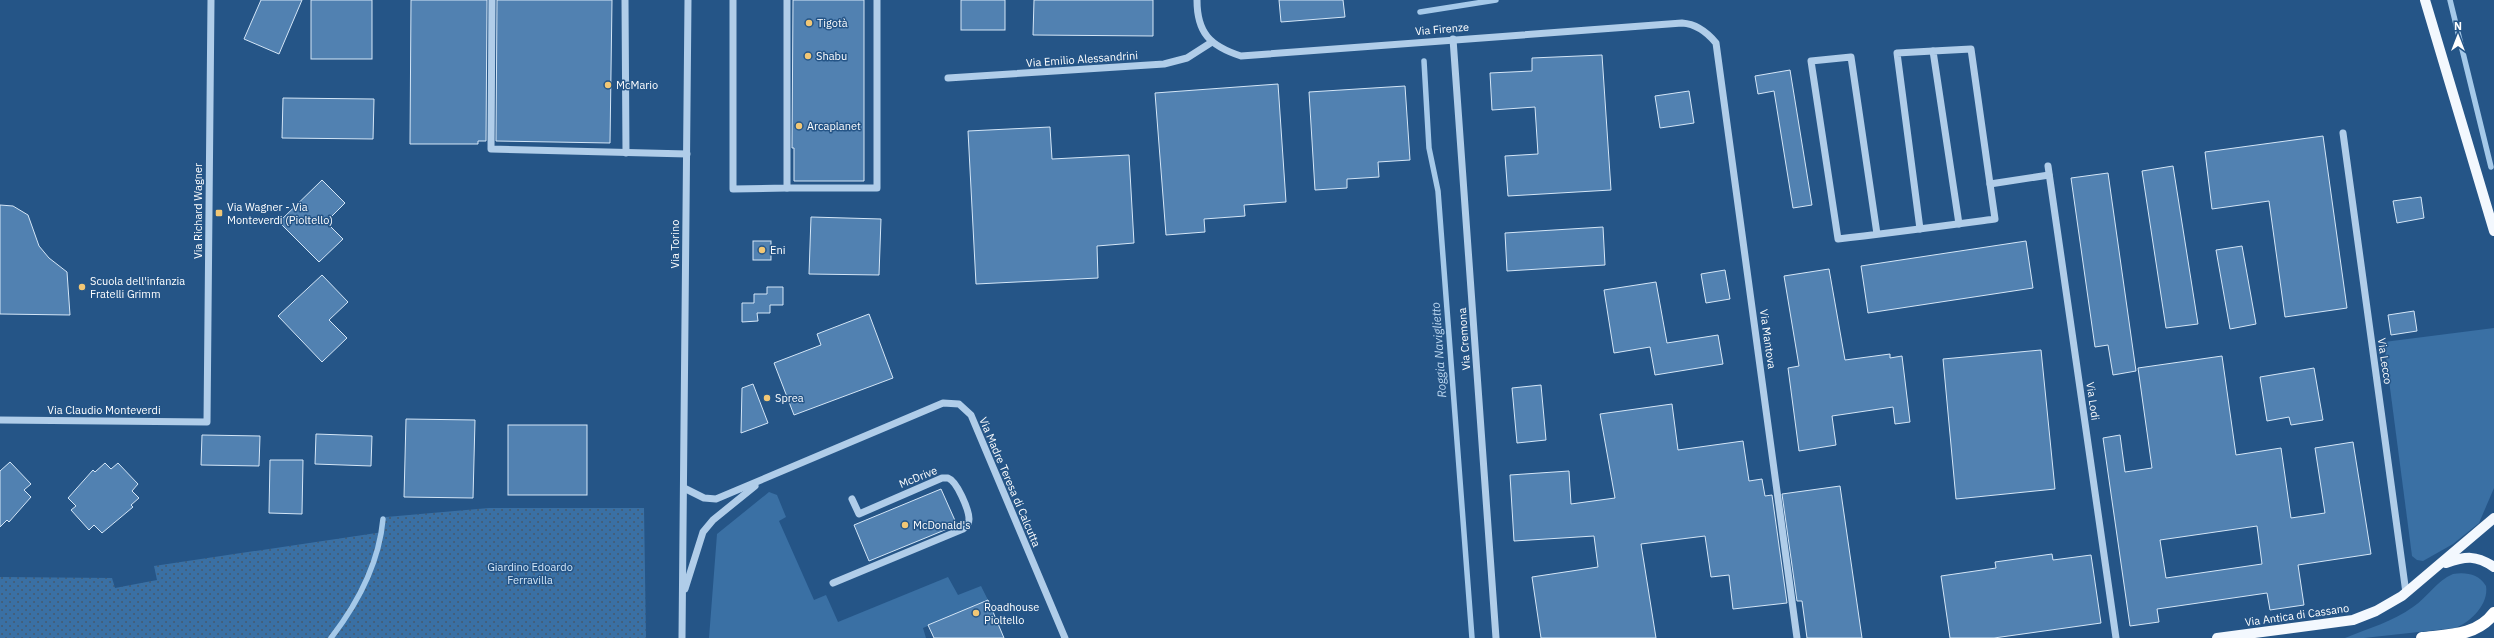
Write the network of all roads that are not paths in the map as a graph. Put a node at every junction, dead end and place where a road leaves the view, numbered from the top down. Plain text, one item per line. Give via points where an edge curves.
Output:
1 (211, 0) edge
2 (492, 0) edge
3 (625, 0) edge
4 (688, 0) edge
5 (733, 0) edge
6 (787, 0) edge
7 (877, 0) edge
8 (1197, 0) edge
9 (2425, 0) edge
10 (1453, 39) junction
11 (1212, 42) junction
12 (1716, 44) joint
13 (1933, 51) junction
14 (948, 78) dead end
15 (2343, 133) dead end
16 (626, 153) junction
17 (687, 154) junction
18 (2048, 166) dead end
19 (2049, 175) junction
20 (1990, 184) junction
21 (787, 188) junction
22 (1959, 224) junction
23 (1920, 229) junction
24 (2494, 231) edge
25 (1877, 234) junction
26 (0, 420) edge
27 (207, 422) joint
28 (759, 482) junction
29 (684, 488) junction
30 (852, 499) dead end
31 (2494, 518) edge
32 (2437, 566) junction
33 (2494, 567) edge
34 (834, 583) dead end
35 (2406, 593) junction
36 (682, 599) junction
37 (2494, 613) edge
38 (682, 638) edge
39 (1065, 638) edge
40 (1496, 638) edge
41 (1797, 638) edge
42 (2116, 638) edge
43 (2217, 638) edge
44 (2422, 638) edge

1 - 27 street, Via Richard Wagner
2 - 16 street via 491,149
3 - 16 street
4 - 17 street, Via Torino
5 - 21 street via 733,189
6 - 21 street
7 - 21 street via 877,188
8 - 11 street, Via Firenze via 1199,24
9 - 24 main road
10 - 11 street, Via Firenze via 1252,57 1230,52
10 - 12 street, Via Firenze via 1682,23 1695,25 1706,31
10 - 40 street, Via Cremona
11 - 14 street, Via Emilio Alessandrini via 1187,58 1164,64
12 - 41 street, Via Mantova
13 - 20 street via 1971,49
13 - 22 street
13 - 23 street via 1898,53
15 - 35 street, Via Lecco
16 - 17 street
17 - 29 street, Via Torino
18 - 19 street, Via Lodi
19 - 20 street
19 - 42 street, Via Lodi
20 - 22 street via 1995,219
22 - 23 street
23 - 25 street
25 - 25 street via 1838,239 1811,61 1850,57
26 - 27 street, Via Claudio Monteverdi
28 - 29 street, Via Madre Teresa di Calcutta via 712,500
28 - 36 street, Via Madre Teresa di Calcutta via 713,520 703,532
28 - 39 street, Via Madre Teresa di Calcutta via 943,402 959,404 971,415
29 - 36 street, Via Torino
30 - 34 street, McDrive via 859,514 942,478 948,478 957,485 969,522 963,529
31 - 32 main road, Via Antica di Cassano
32 - 33 main road, Via Antica di Cassano via 2467,556 2485,561
32 - 35 main road, Via Antica di Cassano
35 - 43 main road, Via Antica di Cassano via 2376,611 2353,620
36 - 38 street, Via Torino
37 - 44 highway via 2486,623 2474,630

